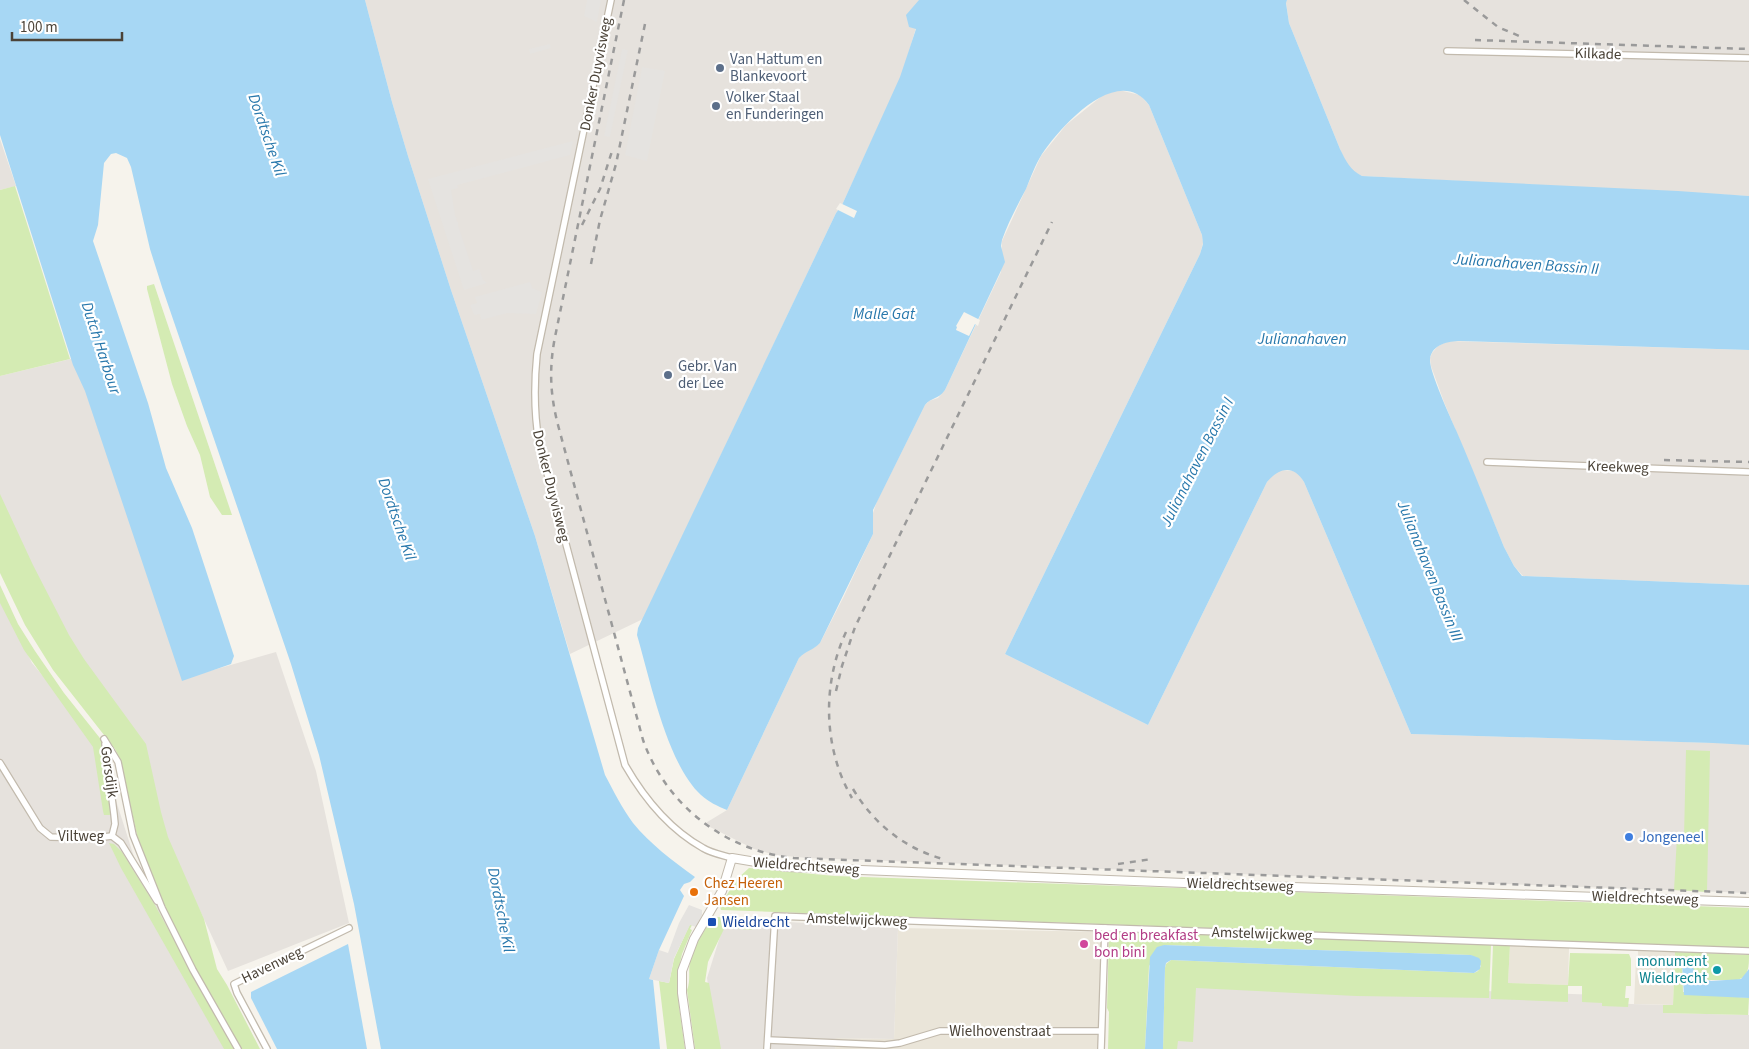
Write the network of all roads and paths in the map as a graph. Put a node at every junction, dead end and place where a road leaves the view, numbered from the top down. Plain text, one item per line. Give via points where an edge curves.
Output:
1 (611, 0) edge
2 (1447, 50) dead end
3 (1749, 58) edge
4 (1487, 462) dead end
5 (1749, 472) edge
6 (0, 763) edge
7 (112, 836) junction
8 (732, 858) junction
9 (1749, 902) edge
10 (162, 908) junction
11 (349, 928) dead end
12 (1105, 928) junction
13 (1749, 951) edge
14 (1101, 1031) junction
15 (768, 1040) junction
16 (900, 1046) edge
17 (238, 1049) edge
18 (267, 1049) edge
19 (690, 1049) edge
20 (767, 1049) edge
21 (1101, 1049) edge

1 - 8 street, Donker Duyvisweg via 537,354 535,418 625,764 636,784 672,826 704,849
2 - 3 street, Kilkade
4 - 5 street, Kreekweg
6 - 7 street, Viltweg via 40,828 47,834 95,838
7 - 10 street, Gorsdijk via 121,843
7 - 10 street, Gorsdijk via 115,824 104,739 118,762 133,835
8 - 9 street, Wieldrechtseweg via 786,867
8 - 19 street via 722,891 694,939 682,971
10 - 17 street, Gorsdijk
11 - 18 street, Havenweg via 234,984
12 - 13 street, Amstelwijckweg
12 - 14 street
12 - 15 street, Amstelwijckweg via 775,916
14 - 16 street, Wielhovenstraat via 940,1031
14 - 21 street
15 - 16 street, Wielhovenstraat
15 - 20 street

